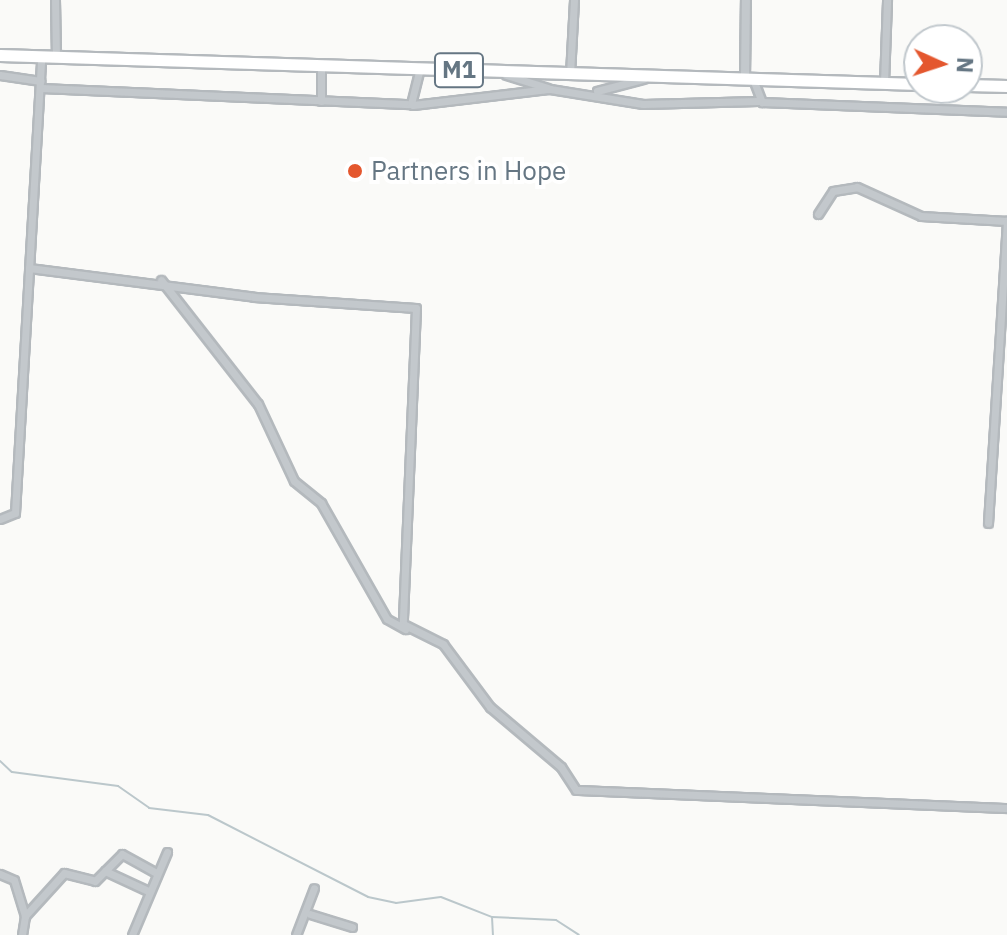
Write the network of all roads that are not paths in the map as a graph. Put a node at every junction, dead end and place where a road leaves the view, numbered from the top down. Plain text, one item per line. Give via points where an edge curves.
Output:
1 (55, 0) edge
2 (574, 0) edge
3 (746, 0) edge
4 (887, 0) edge
5 (0, 55) edge
6 (41, 57) junction
7 (56, 57) junction
8 (321, 66) junction
9 (420, 69) junction
10 (491, 71) junction
11 (570, 74) junction
12 (0, 75) edge
13 (661, 76) junction
14 (749, 78) junction
15 (884, 83) junction
16 (903, 84) edge
17 (41, 85) junction
18 (983, 85) edge
19 (1007, 86) edge
20 (550, 89) junction
21 (595, 91) junction
22 (321, 101) junction
23 (758, 101) junction
24 (411, 104) junction
25 (1007, 112) edge
26 (818, 214) dead end
27 (1007, 221) edge
28 (29, 268) junction
29 (161, 280) junction
30 (0, 519) edge
31 (988, 523) dead end
32 (407, 630) junction
33 (1007, 808) edge
34 (167, 852) dead end
35 (105, 871) junction
36 (155, 872) junction
37 (0, 874) edge
38 (314, 888) dead end
39 (148, 891) junction
40 (310, 914) junction
41 (25, 916) junction
42 (352, 927) dead end
43 (305, 931) edge
44 (22, 935) edge
45 (132, 935) edge
46 (296, 935) edge

1 - 7 street
2 - 11 street
3 - 14 street
4 - 15 street
5 - 6 highway, M1
6 - 7 highway, M1
6 - 17 street
7 - 8 highway, M1
8 - 9 highway, M1
8 - 22 street
9 - 10 highway, M1
9 - 24 street
10 - 11 highway, M1
10 - 20 street
11 - 13 highway, M1
12 - 17 street
13 - 14 highway, M1
13 - 21 street
14 - 15 highway, M1
14 - 23 street
15 - 16 highway, M1
17 - 22 street
17 - 28 street
18 - 19 highway
20 - 21 street
20 - 24 street
21 - 23 street via 643,104
22 - 24 street
23 - 25 street
26 - 27 street via 833,191 857,187 921,216
27 - 31 street
28 - 29 street
28 - 30 street via 15,513
29 - 32 street via 258,404 294,481 321,503 387,619
29 - 32 street via 254,297 416,308
32 - 33 street via 443,644 490,707 561,767 576,790
34 - 36 street
35 - 36 street via 122,854
35 - 39 street
35 - 41 street via 95,881 54,877
36 - 39 street
37 - 41 street via 14,880
38 - 40 street
39 - 45 street
40 - 42 street
40 - 43 street
41 - 44 street
43 - 46 street

